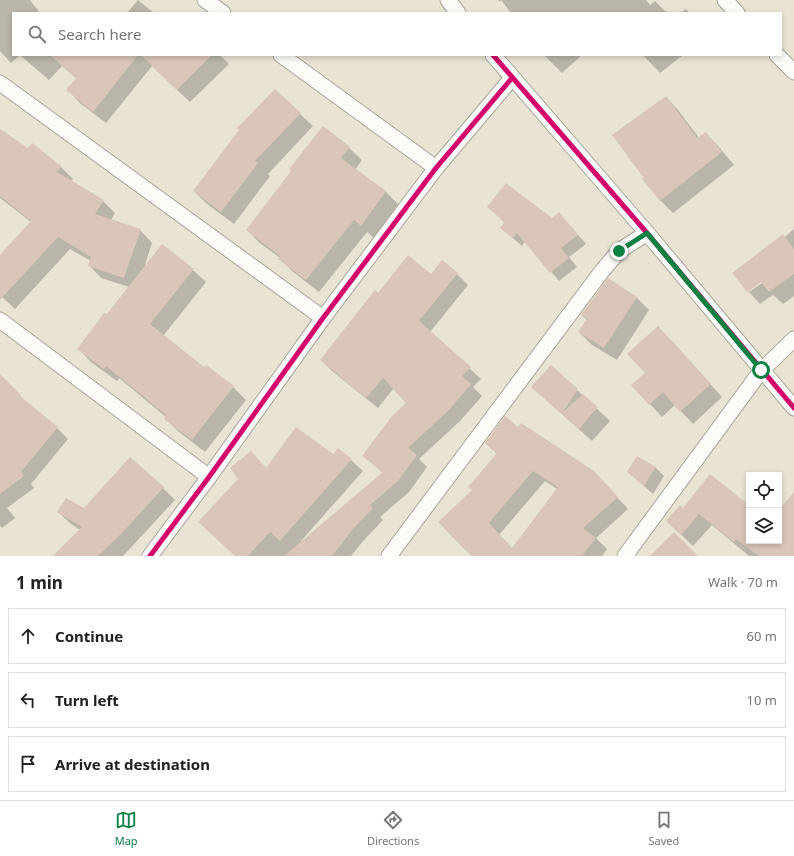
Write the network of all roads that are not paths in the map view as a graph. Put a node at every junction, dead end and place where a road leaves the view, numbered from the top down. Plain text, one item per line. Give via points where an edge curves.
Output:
1 (206, 0) edge
2 (448, 0) edge
3 (725, 0) edge
4 (222, 12) edge
5 (457, 12) edge
6 (736, 12) edge
7 (282, 56) edge
8 (494, 56) edge
9 (778, 56) edge
10 (794, 72) edge
11 (512, 78) junction
12 (0, 83) edge
13 (436, 168) junction
14 (647, 233) junction
15 (323, 318) junction
16 (0, 320) edge
17 (794, 339) edge
18 (761, 370) junction
19 (794, 408) edge
20 (209, 477) junction
21 (150, 556) edge
22 (389, 556) edge
23 (625, 556) edge

1 - 4 street
2 - 5 street
3 - 6 street
7 - 13 street
8 - 11 street
9 - 10 street
11 - 13 street
11 - 14 street
12 - 15 street
13 - 15 street
14 - 18 street
14 - 22 street via 619,251 602,271
15 - 20 street
16 - 20 street
17 - 18 street
18 - 19 street
18 - 23 street
20 - 21 street

